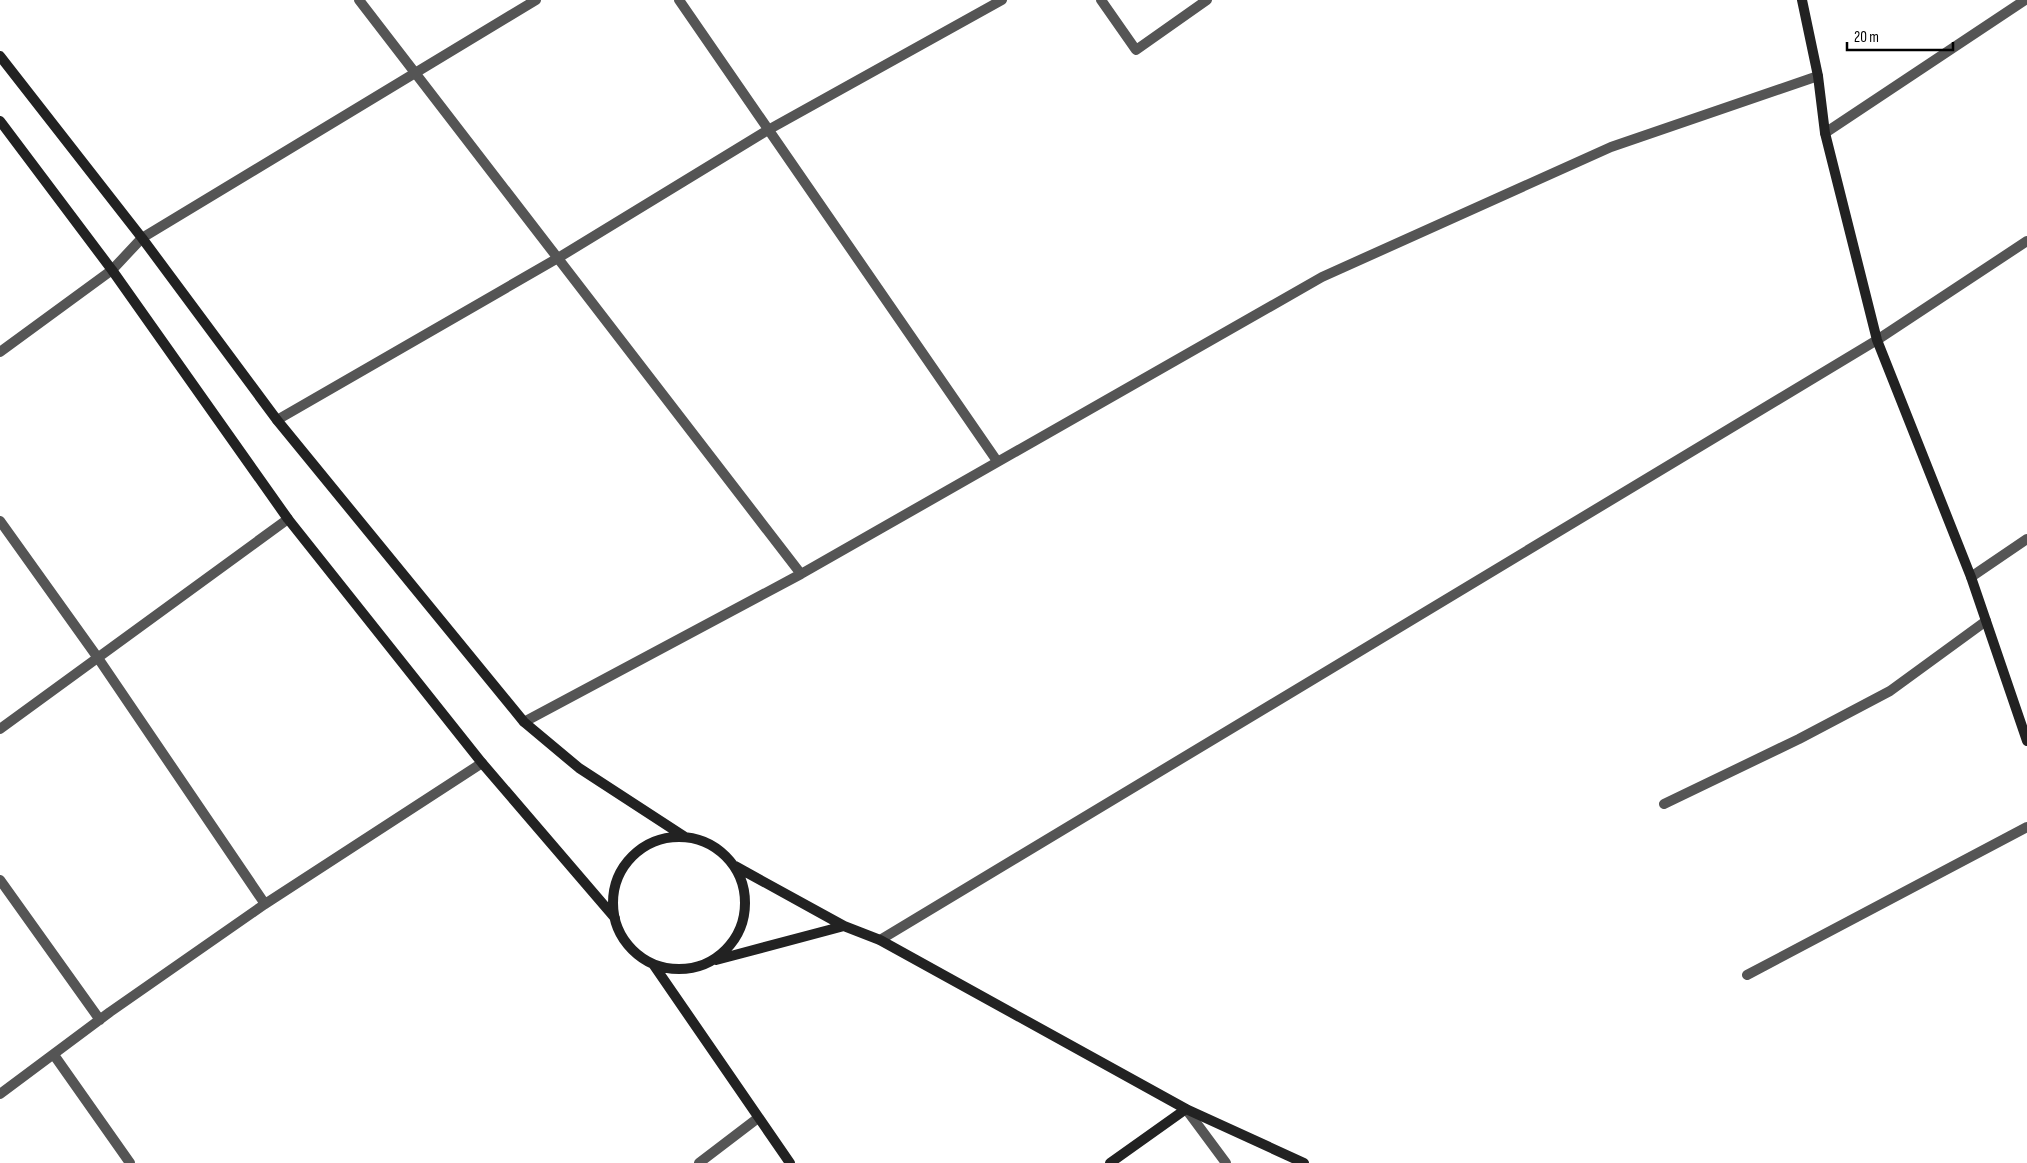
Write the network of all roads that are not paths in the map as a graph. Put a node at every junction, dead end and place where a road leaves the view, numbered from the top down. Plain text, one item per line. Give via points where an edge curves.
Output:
1 (359, 0) edge
2 (536, 0) edge
3 (679, 0) edge
4 (1002, 0) edge
5 (1101, 0) edge
6 (1207, 0) edge
7 (1802, 0) edge
8 (2025, 0) edge
9 (0, 56) edge
10 (414, 72) junction
11 (1818, 76) junction
12 (0, 121) edge
13 (768, 130) junction
14 (1825, 133) junction
15 (142, 238) junction
16 (2027, 241) edge
17 (558, 258) junction
18 (112, 270) junction
19 (1877, 340) junction
20 (0, 352) edge
21 (277, 420) junction
22 (997, 461) junction
23 (288, 519) junction
24 (0, 521) edge
25 (2027, 538) edge
26 (801, 574) junction
27 (1971, 577) junction
28 (1986, 622) junction
29 (98, 658) junction
30 (524, 722) junction
31 (0, 729) edge
32 (2027, 741) edge
33 (482, 763) junction
34 (1664, 804) dead end
35 (2027, 826) edge
36 (685, 837) junction
37 (736, 866) junction
38 (0, 880) edge
39 (265, 904) junction
40 (615, 918) junction
41 (844, 926) junction
42 (880, 940) junction
43 (714, 960) junction
44 (653, 964) junction
45 (1747, 975) dead end
46 (100, 1020) junction
47 (54, 1055) junction
48 (0, 1094) edge
49 (1186, 1109) junction
50 (758, 1118) junction
51 (130, 1163) edge
52 (699, 1163) edge
53 (790, 1163) edge
54 (1110, 1163) edge
55 (1226, 1163) edge
56 (1304, 1163) edge

1 - 10 street
2 - 10 street
3 - 13 street
4 - 13 street
5 - 6 street via 1136,50
7 - 11 main road
8 - 14 street
9 - 15 main road
10 - 15 street
10 - 17 street
11 - 14 main road
11 - 22 street via 1611,147 1322,277
12 - 18 main road
13 - 17 street
13 - 22 street
14 - 19 main road
15 - 18 street
15 - 21 main road
16 - 19 street
17 - 21 street
17 - 26 street
18 - 20 street
18 - 23 main road
19 - 27 main road
19 - 42 street
21 - 30 main road
22 - 26 street
23 - 29 street
23 - 33 main road
24 - 29 street
25 - 27 street
26 - 30 street
27 - 28 main road
28 - 32 main road
28 - 34 street via 1890,690 1799,739
29 - 31 street
29 - 39 street
30 - 36 main road via 579,768
33 - 39 street
33 - 40 main road
35 - 45 street
36 - 37 main road via 705,842
36 - 40 main road via 664,838 645,846 629,859 616,883 613,897
37 - 41 main road
37 - 43 main road via 744,889 745,909 740,929 729,947
38 - 46 street
39 - 46 street
40 - 44 main road via 622,937 635,953
41 - 42 main road
41 - 43 main road
42 - 49 main road
43 - 44 main road via 694,968 673,969
44 - 50 main road
46 - 47 street
47 - 48 street
47 - 51 street
49 - 54 main road
49 - 55 street
49 - 56 main road
50 - 52 street
50 - 53 main road

